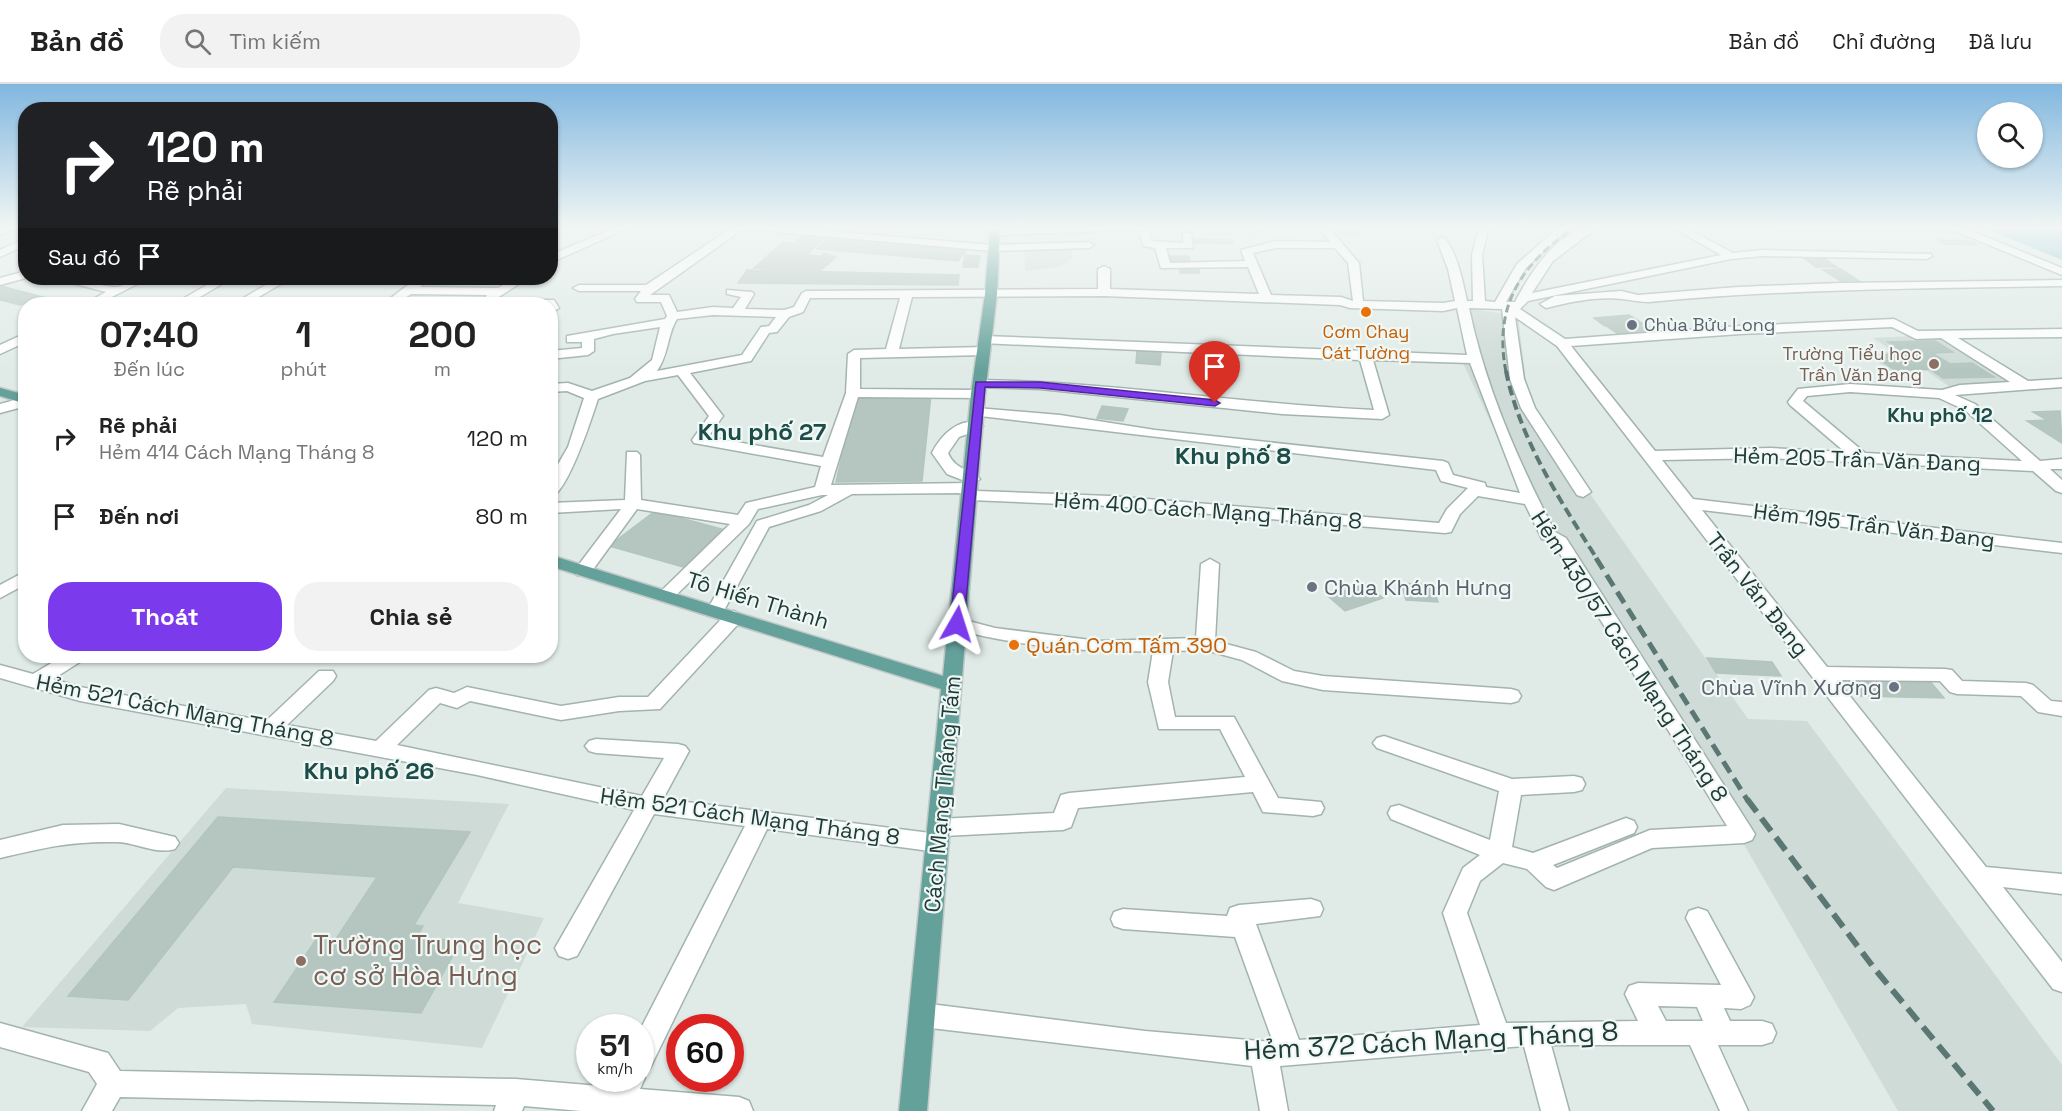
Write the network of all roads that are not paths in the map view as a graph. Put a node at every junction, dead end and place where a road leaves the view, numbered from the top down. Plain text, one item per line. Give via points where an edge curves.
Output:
1 (669, 275) edge
2 (991, 275) edge
3 (1104, 275) edge
4 (1173, 275) edge
5 (1185, 275) edge
6 (1256, 275) edge
7 (1355, 275) edge
8 (1457, 275) edge
9 (1472, 275) edge
10 (1519, 275) edge
11 (1534, 275) edge
12 (1645, 275) edge
13 (18, 276) edge
14 (1178, 281) junction
15 (0, 282) edge
16 (2062, 283) edge
17 (93, 285) edge
18 (129, 285) edge
19 (214, 285) edge
20 (273, 285) edge
21 (415, 285) edge
22 (510, 285) edge
23 (579, 288) dead end
24 (649, 288) junction
25 (408, 290) junction
26 (117, 291) junction
27 (499, 292) junction
28 (731, 292) dead end
29 (1104, 292) junction
30 (991, 294) junction
31 (907, 295) junction
32 (105, 297) edge
33 (192, 297) edge
34 (251, 297) edge
35 (398, 297) edge
36 (491, 297) edge
37 (1266, 298) junction
38 (1358, 299) junction
39 (1341, 301) junction
40 (1512, 304) junction
41 (1465, 305) junction
42 (737, 312) junction
43 (784, 314) junction
44 (670, 319) junction
45 (2062, 333) edge
46 (1944, 335) junction
47 (588, 337) junction
48 (571, 339) dead end
49 (18, 341) edge
50 (1562, 343) junction
51 (984, 346) junction
52 (0, 350) edge
53 (558, 354) edge
54 (891, 354) junction
55 (1366, 357) junction
56 (1475, 359) junction
57 (681, 370) junction
58 (647, 377) junction
59 (2060, 384) edge
60 (2025, 386) junction
61 (558, 388) edge
62 (979, 389) junction
63 (0, 392) edge
64 (854, 393) junction
65 (1942, 394) junction
66 (592, 396) junction
67 (18, 398) edge
68 (18, 403) edge
69 (0, 409) edge
70 (977, 419) junction
71 (632, 455) dead end
72 (1652, 456) junction
73 (1860, 457) junction
74 (829, 463) junction
75 (2062, 464) edge
76 (2034, 466) junction
77 (558, 478) edge
78 (971, 487) junction
79 (2062, 488) edge
80 (822, 490) junction
81 (1474, 490) junction
82 (846, 491) junction
83 (1583, 492) dead end
84 (1530, 500) junction
85 (1687, 503) junction
86 (633, 504) junction
87 (558, 508) edge
88 (743, 521) junction
89 (2062, 548) edge
90 (558, 564) edge
91 (1210, 564) dead end
92 (584, 571) junction
93 (18, 581) edge
94 (0, 593) edge
95 (665, 596) junction
96 (724, 614) junction
97 (957, 624) junction
98 (1205, 644) junction
99 (1164, 645) junction
100 (65, 663) edge
101 (0, 671) edge
102 (1819, 673) junction
103 (326, 676) dead end
104 (36, 681) junction
105 (951, 685) junction
106 (1511, 696) dead end
107 (2062, 709) edge
108 (270, 729) junction
109 (1384, 743) dead end
110 (596, 746) dead end
111 (380, 749) junction
112 (1257, 784) junction
113 (1574, 784) dead end
114 (1512, 787) junction
115 (647, 806) junction
116 (1314, 808) dead end
117 (1399, 813) dead end
118 (760, 820) junction
119 (1626, 827) dead end
120 (938, 835) junction
121 (167, 843) dead end
122 (0, 849) edge
123 (1499, 853) junction
124 (1534, 862) junction
125 (1976, 875) junction
126 (2062, 884) edge
127 (1311, 909) dead end
128 (1698, 918) dead end
129 (1123, 919) dead end
130 (1245, 927) junction
131 (568, 948) dead end
132 (2053, 958) edge
133 (2062, 981) edge
134 (1705, 996) junction
135 (922, 1015) junction
136 (654, 1031) edge
137 (1657, 1031) junction
138 (1710, 1032) junction
139 (1534, 1033) junction
140 (1762, 1033) dead end
141 (0, 1035) edge
142 (1497, 1035) junction
143 (1277, 1053) junction
144 (113, 1084) junction
145 (606, 1092) edge
146 (636, 1092) edge
147 (512, 1102) edge
148 (96, 1111) edge
149 (739, 1111) edge
150 (913, 1111) edge
151 (1274, 1111) edge
152 (1555, 1111) edge
153 (1734, 1111) edge

1 - 24 street
2 - 30 main road, Cách Mạng Tháng Tám
3 - 29 street
4 - 14 street
5 - 14 street
6 - 37 street
7 - 38 street
8 - 41 street
9 - 41 street
10 - 40 street
11 - 40 street
12 - 40 street
13 - 15 street
14 - 29 street
14 - 37 street
16 - 40 street via 1761,289 1562,308
17 - 26 street
18 - 26 street
19 - 33 street
20 - 34 street
21 - 25 street
22 - 27 street
23 - 24 street
24 - 44 street via 640,299 665,298
25 - 27 street
25 - 35 street
26 - 32 street
27 - 36 street
28 - 42 street via 748,294
29 - 30 street
30 - 31 street
30 - 51 main road, Cách Mạng Tháng Tám
31 - 43 street via 806,295 799,309
31 - 54 street
37 - 39 street
38 - 39 street
38 - 41 street
39 - 41 street
40 - 41 street
40 - 50 street, Trần Văn Ðang
40 - 83 street via 1517,380 1528,408
41 - 56 street, Hẻm 430/57 Cách Mạng Tháng 8
42 - 43 street
42 - 44 street via 713,311
43 - 57 street via 773,328 765,330 746,358
44 - 47 street
44 - 58 street via 662,333 659,361
45 - 46 street
46 - 50 street via 1916,335 1894,323
46 - 60 street
47 - 48 street
47 - 53 street via 588,351
49 - 52 street
50 - 72 street, Trần Văn Ðang
51 - 54 street
51 - 55 street via 1116,344
51 - 62 main road, Cách Mạng Tháng Tám
54 - 64 street via 854,354
55 - 56 street
55 - 62 street via 1382,415 1282,410 1040,385
56 - 84 street, Hẻm 430/57 Cách Mạng Tháng 8
57 - 58 street
57 - 74 street via 716,416 699,440
58 - 66 street
59 - 60 street
60 - 65 street via 1960,389
61 - 66 street
62 - 64 street
62 - 70 main road, Cách Mạng Tháng Tám
63 - 67 main road
64 - 74 street
65 - 73 street via 1850,388 1803,392 1796,402
65 - 76 street via 1971,407
66 - 77 street via 575,447
68 - 69 street
70 - 78 main road, Cách Mạng Tháng Tám
70 - 78 street via 947,438 940,453
70 - 81 street via 1060,419 1155,434 1443,466 1446,478 1479,486
71 - 86 street
72 - 73 street, Hẻm 205 Trần Văn Ðang via 1770,453
72 - 85 street, Trần Văn Ðang
73 - 76 street, Hẻm 205 Trần Văn Ðang
74 - 80 street
75 - 76 street, Hẻm 205 Trần Văn Ðang
76 - 79 street
78 - 81 street, Hẻm 400 Cách Mạng Tháng 8 via 1445,528 1453,512
78 - 82 street, Hẻm 400 Cách Mạng Tháng 8
78 - 97 main road, Cách Mạng Tháng Tám
80 - 82 street, Hẻm 400 Cách Mạng Tháng 8
80 - 88 street, Hẻm 400 Cách Mạng Tháng 8 via 752,507
81 - 84 street
82 - 96 street via 816,508 763,524
84 - 124 street, Hẻm 430/57 Cách Mạng Tháng 8 via 1548,535 1558,538 1744,834 1650,839 1554,880
85 - 89 street, Hẻm 195 Trần Văn Ðang
85 - 102 street, Trần Văn Ðang
86 - 87 street
86 - 88 street
86 - 92 street
88 - 95 street, Hẻm 400 Cách Mạng Tháng 8
90 - 92 main road, Tô Hiến Thành
91 - 98 street
92 - 95 main road, Tô Hiến Thành
93 - 94 street
95 - 96 main road, Tô Hiến Thành
96 - 105 main road, Tô Hiến Thành
96 - 111 street via 653,704 619,704 561,714 467,694 457,701 436,695
97 - 99 street via 995,634 1099,647
97 - 105 main road, Cách Mạng Tháng Tám
98 - 99 street
98 - 106 street via 1248,656 1289,676 1323,683
99 - 112 street via 1158,682 1166,724 1227,722
100 - 104 street
101 - 104 street, Hẻm 521 Cách Mạng Tháng 8
102 - 107 street via 1945,675 1957,687 2026,690 2045,707
102 - 125 street, Trần Văn Ðang
103 - 108 street
104 - 108 street, Hẻm 521 Cách Mạng Tháng 8 via 80,694
105 - 120 main road, Cách Mạng Tháng Tám
108 - 111 street, Hẻm 521 Cách Mạng Tháng 8
109 - 114 street
110 - 115 street via 678,751
111 - 115 street, Hẻm 521 Cách Mạng Tháng 8
112 - 116 street via 1271,806
112 - 120 street, Hẻm 521 Cách Mạng Tháng 8 via 1069,801 1063,821
113 - 114 street
114 - 123 street
115 - 118 street, Hẻm 521 Cách Mạng Tháng 8
115 - 131 street
117 - 123 street
118 - 120 street, Hẻm 521 Cách Mạng Tháng 8
118 - 136 street
119 - 124 street
120 - 135 main road, Cách Mạng Tháng Tám
121 - 122 street via 119,833 63,834
123 - 124 street
123 - 142 street via 1471,875 1455,913
125 - 126 street
125 - 132 street, Trần Văn Ðang
127 - 130 street via 1239,915
128 - 134 street via 1741,997
129 - 130 street
130 - 143 street
132 - 133 street, Trần Văn Ðang
134 - 137 street via 1638,994
134 - 138 street
135 - 143 street, Hẻm 372 Cách Mạng Tháng 8 via 1145,1043
135 - 150 main road, Cách Mạng Tháng Tám
137 - 138 street, Hẻm 372 Cách Mạng Tháng 8
137 - 139 street, Hẻm 372 Cách Mạng Tháng 8
138 - 140 street, Hẻm 372 Cách Mạng Tháng 8
138 - 153 street
139 - 142 street, Hẻm 372 Cách Mạng Tháng 8
139 - 152 street
141 - 144 street via 98,1062
142 - 143 street, Hẻm 372 Cách Mạng Tháng 8
143 - 151 street
144 - 147 street via 338,1087
144 - 148 street
145 - 147 street
146 - 149 street

